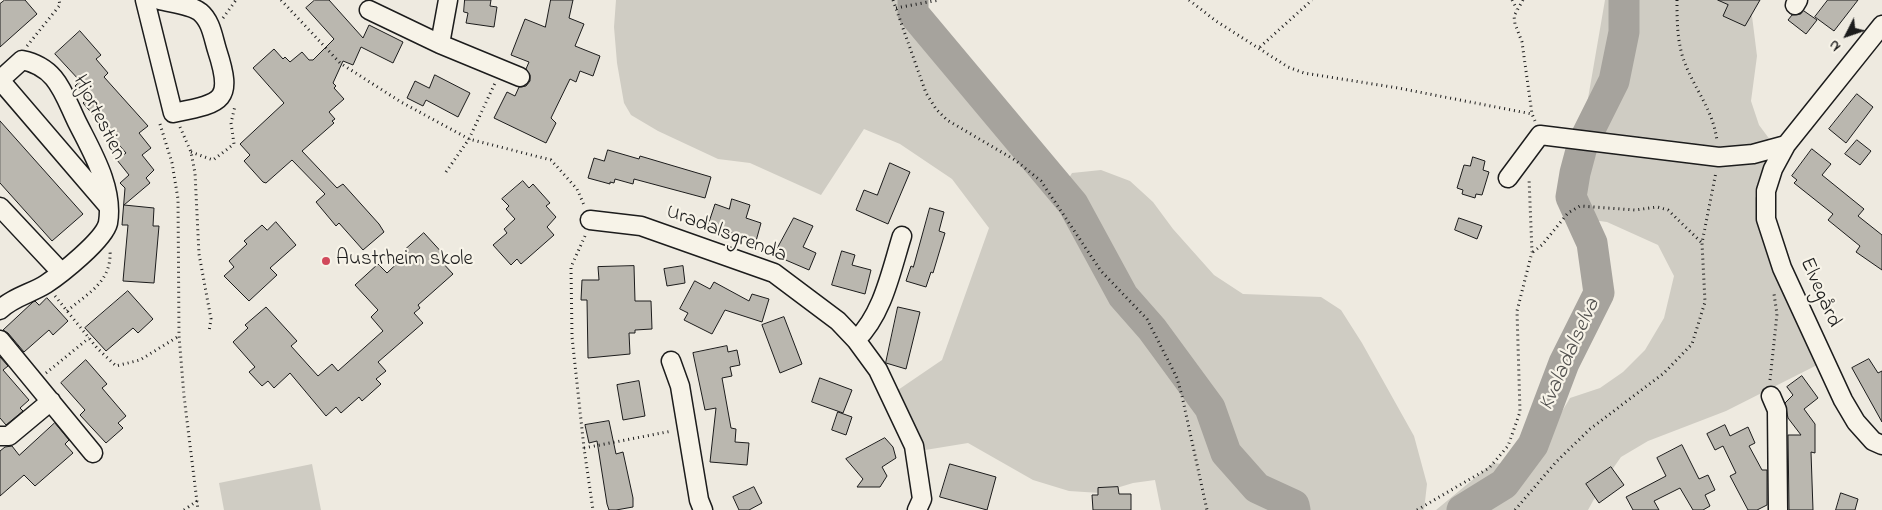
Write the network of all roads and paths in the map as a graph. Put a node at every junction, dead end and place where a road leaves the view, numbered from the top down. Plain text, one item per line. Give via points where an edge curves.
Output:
1 (59, 0) edge
2 (145, 0) edge
3 (160, 0) edge
4 (282, 0) edge
5 (448, 0) edge
6 (893, 0) edge
7 (936, 0) edge
8 (1189, 0) edge
9 (1312, 0) edge
10 (1512, 0) edge
11 (1523, 0) edge
12 (1677, 0) edge
13 (896, 8) junction
14 (1517, 9) junction
15 (369, 10) dead end
16 (1882, 25) edge
17 (440, 44) junction
18 (1260, 47) junction
19 (22, 60) junction
20 (502, 69) junction
21 (520, 77) dead end
22 (0, 80) edge
23 (1532, 114) junction
24 (166, 115) junction
25 (1540, 135) junction
26 (469, 140) junction
27 (1786, 145) junction
28 (1527, 150) junction
29 (191, 152) junction
30 (1719, 157) junction
31 (213, 160) dead end
32 (446, 172) dead end
33 (1508, 178) dead end
34 (0, 206) edge
35 (108, 206) junction
36 (590, 220) junction
37 (104, 232) junction
38 (902, 236) dead end
39 (1702, 243) junction
40 (1532, 252) junction
41 (60, 272) junction
42 (46, 284) junction
43 (1774, 291) dead end
44 (0, 310) edge
45 (67, 311) junction
46 (209, 332) dead end
47 (179, 336) junction
48 (88, 338) junction
49 (0, 340) edge
50 (856, 340) junction
51 (671, 362) dead end
52 (34, 382) junction
53 (1771, 396) joint
54 (50, 401) junction
55 (686, 429) junction
56 (0, 436) edge
57 (1882, 445) edge
58 (584, 448) junction
59 (93, 452) dead end
60 (197, 501) junction
61 (184, 510) edge
62 (198, 510) edge
63 (594, 510) edge
64 (703, 510) edge
65 (917, 510) edge
66 (1207, 510) edge
67 (1417, 510) edge
68 (1515, 510) edge
69 (1778, 510) edge

1 - 19 path via 60,5 28,44
2 - 24 street
3 - 24 street via 198,11 208,21 226,75 225,88 218,99 209,105
4 - 26 path via 340,63
5 - 17 street
6 - 13 path
7 - 13 path
8 - 18 path
9 - 18 path
10 - 14 path
11 - 14 path
12 - 30 path via 1681,50 1710,111
13 - 66 path via 926,92 936,109 947,120 1008,155 1035,176 1055,199 1101,270 1148,319 1177,378
14 - 23 path via 1515,24 1522,42
15 - 17 street
16 - 27 street, Elvegård
17 - 20 street
18 - 23 path via 1288,67 1304,73
19 - 22 street
19 - 35 street, Hjortestien via 39,64 57,82 102,172
20 - 21 street
20 - 26 path
22 - 35 street
23 - 25 path
24 - 29 path
24 - 47 path via 178,199
25 - 28 street
25 - 30 street
26 - 32 path
26 - 36 path via 551,160 578,189
27 - 30 street via 1753,154
27 - 57 street, Elvegård via 1772,169 1766,191 1766,219 1782,268 1843,400 1873,441
28 - 33 street
28 - 40 path
29 - 31 path
29 - 46 path via 195,173 198,254 211,319
30 - 39 path
34 - 41 street
35 - 37 street, Hjortestien via 108,224
36 - 50 street, Uradalsgrenda via 641,226 774,273 838,321
36 - 58 path via 571,267 572,338
37 - 41 street
37 - 45 path via 109,239 111,263 108,273 102,282
38 - 50 street via 876,311 869,326
39 - 40 path via 1668,210 1580,206 1568,213 1542,245
39 - 68 path via 1705,302 1692,344 1664,373 1590,429 1556,462
40 - 67 path via 1517,311 1520,412 1508,446 1489,468
41 - 42 street
42 - 44 street
42 - 45 path
43 - 53 path via 1777,314 1770,368
45 - 48 path
47 - 48 path via 140,360 116,366
47 - 60 path
48 - 52 path
49 - 52 street
50 - 65 street, Uradalsgrenda via 878,370 914,446 922,499
51 - 55 street via 680,386
52 - 54 street
53 - 69 street via 1777,410
54 - 56 street via 9,436
54 - 59 street
55 - 58 path
55 - 64 street
58 - 63 path
60 - 61 path
60 - 62 path

